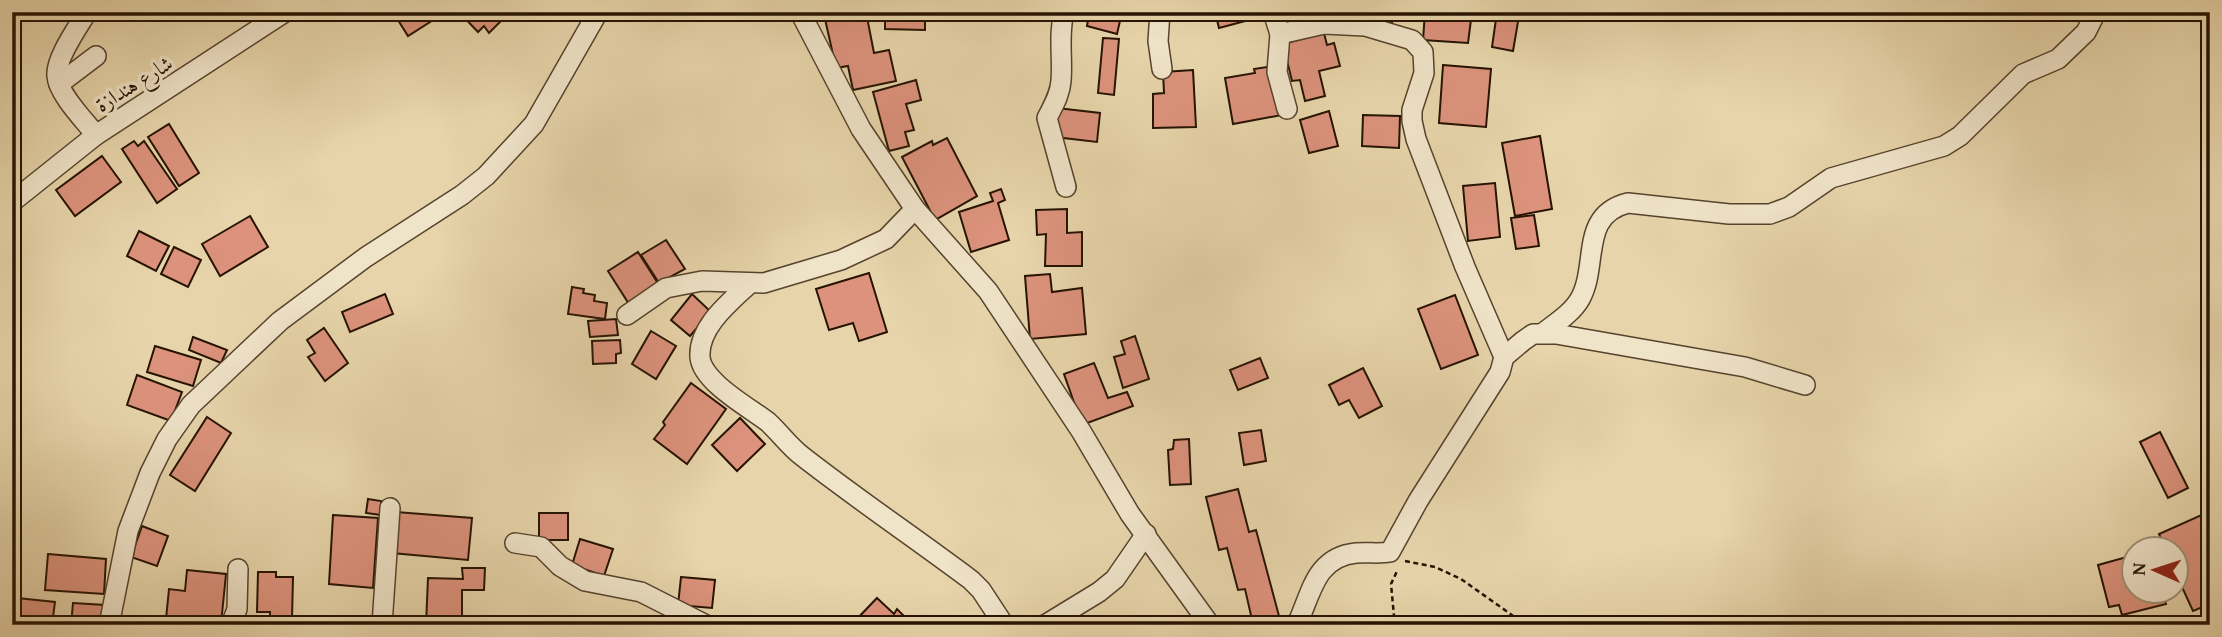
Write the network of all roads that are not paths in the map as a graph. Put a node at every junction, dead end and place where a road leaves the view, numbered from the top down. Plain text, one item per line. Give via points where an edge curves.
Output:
1 (87, 12) edge
2 (285, 12) edge
3 (598, 12) edge
4 (800, 12) edge
5 (1063, 12) edge
6 (1160, 12) edge
7 (1273, 12) edge
8 (2096, 12) edge
9 (1280, 34) junction
10 (96, 56) dead end
11 (1162, 68) dead end
12 (59, 84) junction
13 (1287, 109) dead end
14 (96, 135) junction
15 (1066, 187) dead end
16 (12, 202) edge
17 (915, 209) junction
18 (749, 284) junction
19 (627, 315) dead end
20 (1544, 333) junction
21 (1504, 357) junction
22 (1805, 385) dead end
23 (390, 508) dead end
24 (1146, 534) junction
25 (515, 543) dead end
26 (238, 569) dead end
27 (109, 625) edge
28 (231, 625) edge
29 (382, 625) edge
30 (706, 625) edge
31 (1004, 625) edge
32 (1045, 625) edge
33 (1210, 625) edge
34 (1294, 625) edge

1 - 12 street via 62,58 56,74
2 - 14 street, شارع هندازة
3 - 27 street via 534,124 486,176 280,321 191,405 150,473 128,531
4 - 17 street via 861,129
5 - 15 street via 1062,81 1047,117
6 - 11 street
7 - 9 street
8 - 20 street via 2086,32 2058,59 2023,74 1944,146 1831,178 1789,207 1770,214 1628,203 1613,207 1594,232 1579,301
9 - 13 street via 1277,72
9 - 21 street via 1324,24 1365,26 1412,40 1423,51 1424,73 1412,110 1416,139
10 - 12 street
12 - 14 street
14 - 16 street, شارع هندازة
17 - 18 street via 886,239 841,260
17 - 24 street via 988,291
18 - 19 street via 702,282 666,288
18 - 31 street via 707,329 700,359 708,376 799,454 971,580
20 - 21 street via 1534,334
20 - 22 street via 1745,367
21 - 34 street via 1500,372 1390,552 1335,558 1321,570
23 - 29 street
24 - 32 street via 1115,579
24 - 33 street
25 - 30 street via 541,547 584,581 640,592
26 - 28 street via 237,608

